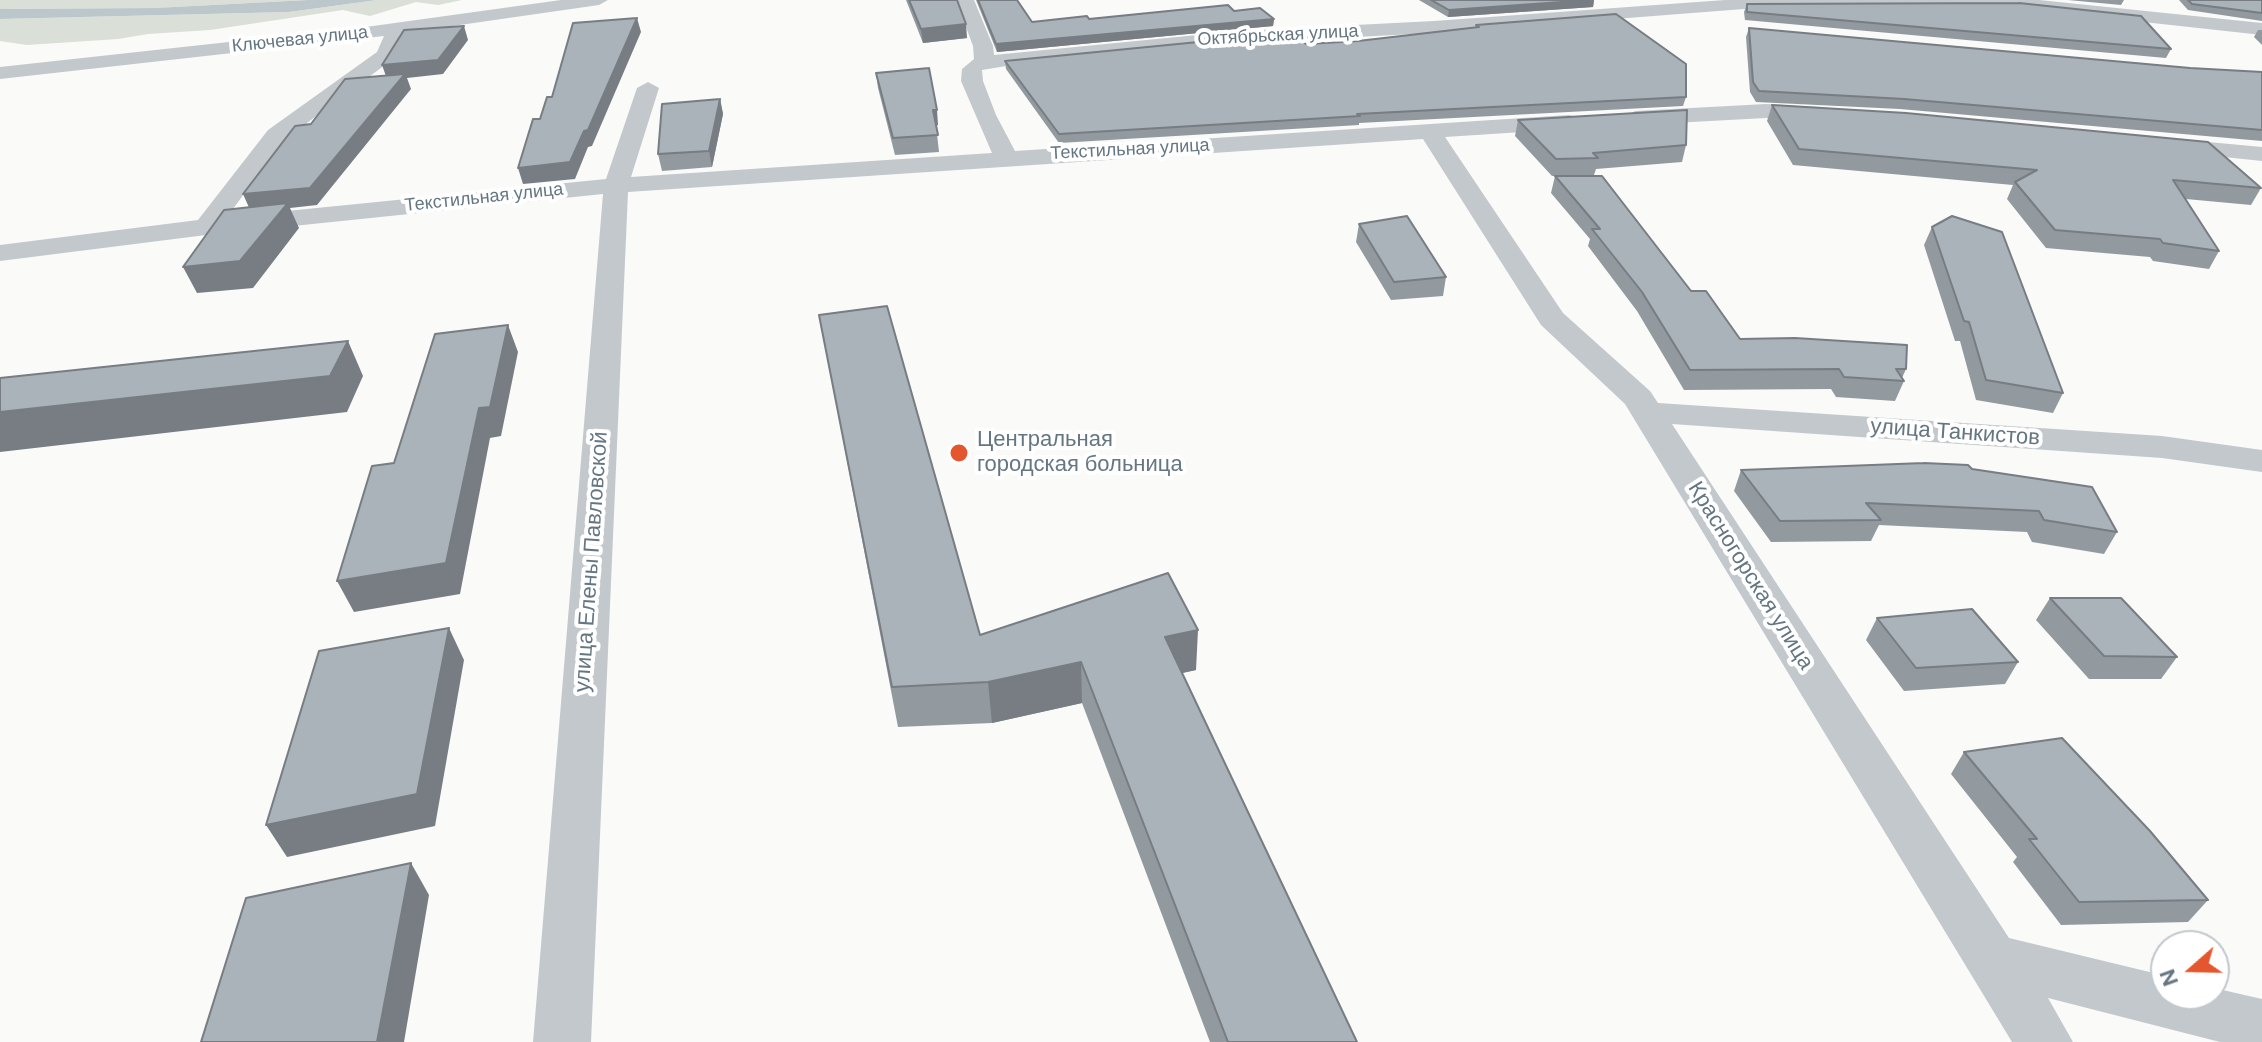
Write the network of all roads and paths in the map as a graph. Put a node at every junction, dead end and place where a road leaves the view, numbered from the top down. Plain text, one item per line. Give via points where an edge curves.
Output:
1 (599, 0) edge
2 (965, 0) edge
3 (2223, 0) edge
4 (2015, 1) edge
5 (1572, 15) junction
6 (1714, 27) dead end
7 (2237, 27) junction
8 (396, 29) junction
9 (2262, 29) edge
10 (984, 64) junction
11 (0, 73) edge
12 (648, 88) dead end
13 (1840, 116) edge
14 (1619, 119) edge
15 (1588, 121) edge
16 (1430, 132) junction
17 (2136, 142) edge
18 (2262, 154) edge
19 (1006, 157) junction
20 (616, 185) junction
21 (206, 227) junction
22 (0, 253) edge
23 (1647, 412) junction
24 (2262, 461) edge
25 (1989, 958) junction
26 (2262, 1026) edge
27 (562, 1042) edge
28 (2044, 1042) edge

1 - 8 street, Ключевая улица
2 - 10 street via 983,46
3 - 7 street
4 - 5 street, Октябрьская улица via 1744,4
4 - 7 street, Октябрьская улица
5 - 6 street, Октябрьская улица
5 - 10 street, Октябрьская улица via 1238,37
7 - 9 street, Октябрьская улица
8 - 11 street, Ключевая улица
8 - 21 street via 386,55 276,135
10 - 19 street via 972,69 972,81
12 - 20 street, улица Елены Павловской
13 - 14 street via 1766,111
15 - 16 street, Текстильная улица
16 - 19 street, Текстильная улица
16 - 23 street, Красногорская улица via 1552,319
17 - 18 street
19 - 20 street, Текстильная улица
20 - 21 street, Текстильная улица
20 - 27 street, улица Елены Павловской
21 - 22 street, Текстильная улица
23 - 24 street, улица Танкистов via 2162,447
23 - 25 street, Красногорская улица
25 - 26 street
25 - 28 street, Красногорская улица

